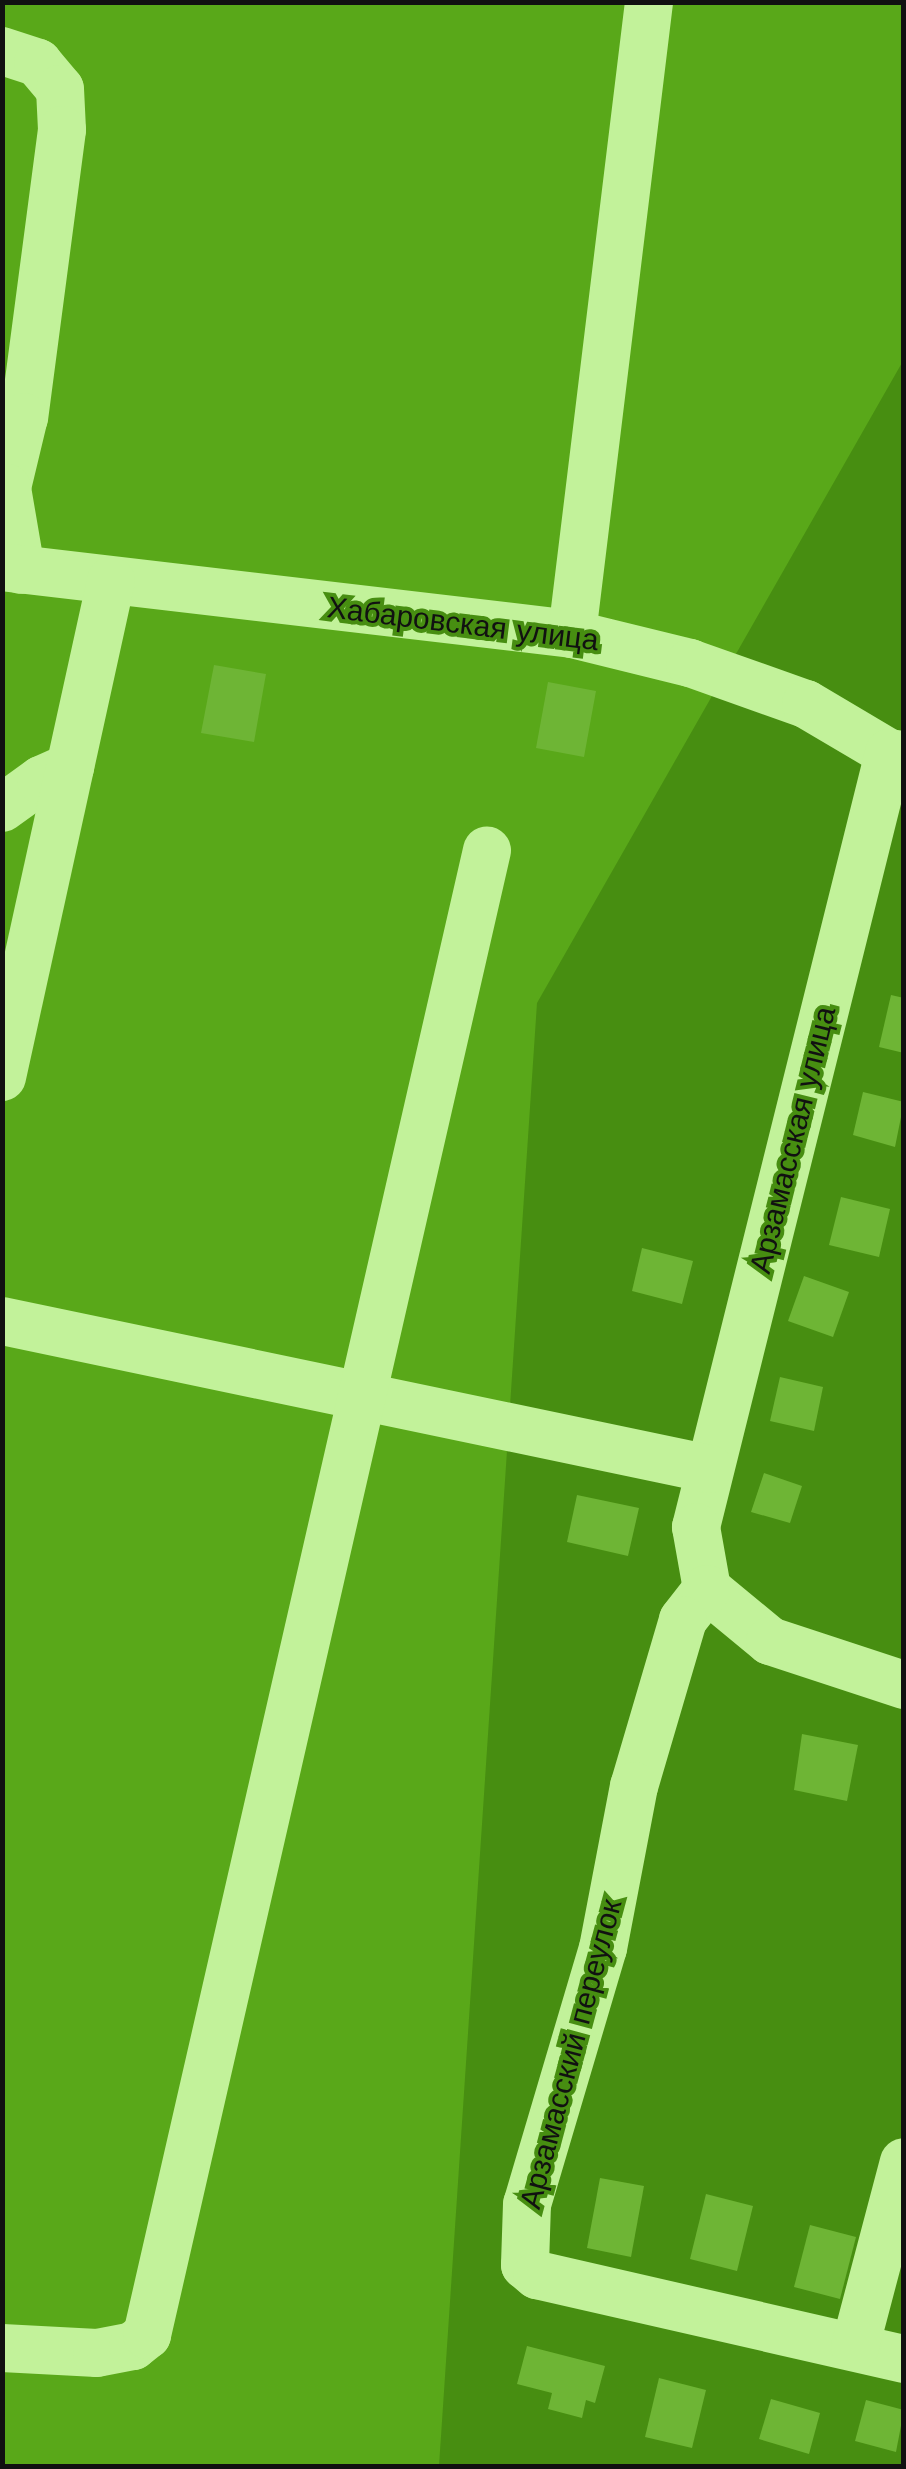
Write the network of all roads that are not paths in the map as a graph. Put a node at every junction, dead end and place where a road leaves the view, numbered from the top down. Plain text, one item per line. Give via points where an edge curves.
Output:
1 (649, 2) edge
2 (2, 50) edge
3 (5, 487) edge
4 (12, 568) edge
5 (111, 581) junction
6 (572, 634) junction
7 (896, 754) edge
8 (70, 767) junction
9 (2, 808) edge
10 (487, 850) dead end
11 (2, 1076) edge
12 (2, 1321) edge
13 (362, 1400) junction
14 (710, 1469) junction
15 (707, 1589) junction
16 (904, 1685) edge
17 (904, 2162) edge
18 (2, 2348) edge
19 (855, 2348) junction
20 (904, 2359) edge

1 - 6 street
2 - 3 street via 38,62 60,88 62,130 24,416
3 - 4 street
4 - 5 street, Хабаровская улица
5 - 6 street, Хабаровская улица
5 - 8 street
6 - 7 street, Хабаровская улица via 690,664 806,704
7 - 14 street, Арзамасская улица
8 - 9 street
8 - 11 street
10 - 13 street
12 - 13 street
13 - 14 street
13 - 18 street via 147,2335 132,2346 97,2353
14 - 15 street, Арзамасская улица via 696,1527
15 - 16 street via 770,1641
15 - 19 street, Арзамасский переулок via 683,1620 634,1786 603,1948 527,2204 525,2264 538,2274
17 - 19 street
19 - 20 street, Арзамасский переулок

